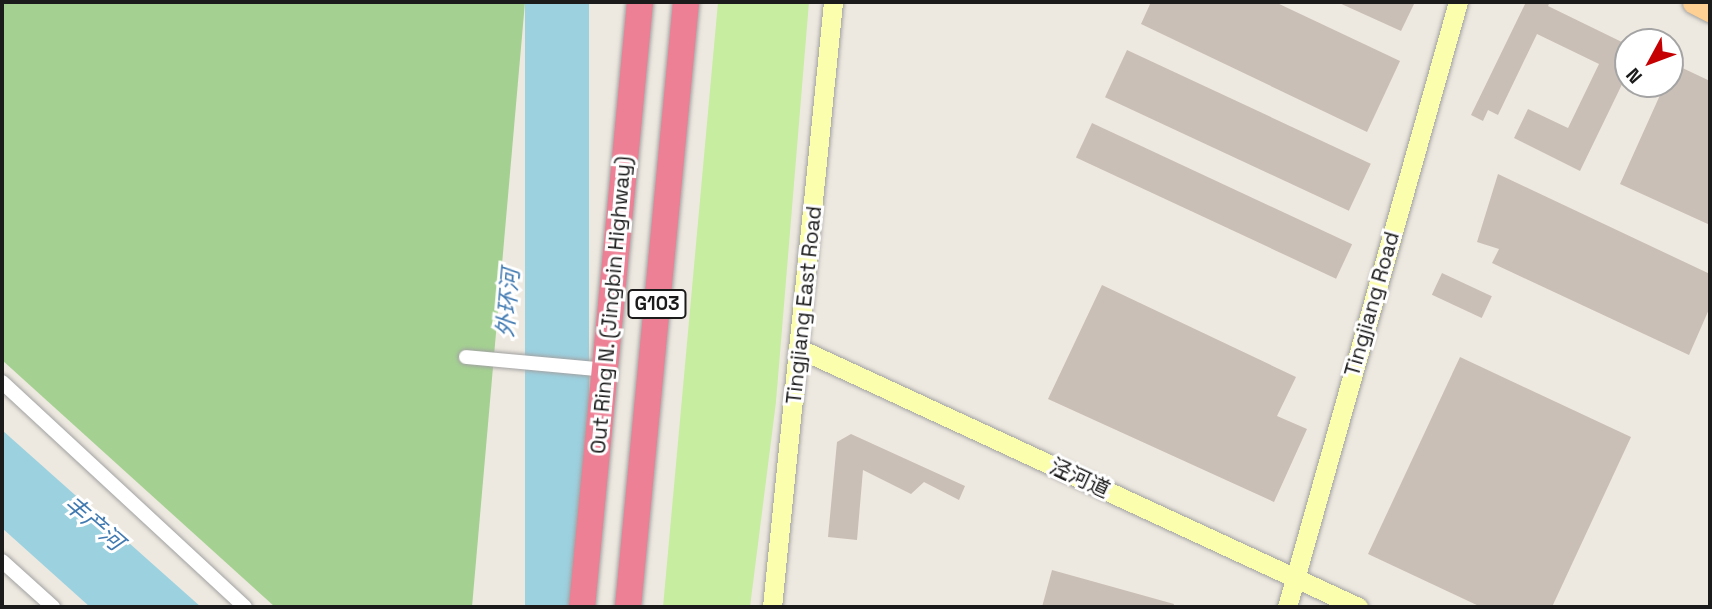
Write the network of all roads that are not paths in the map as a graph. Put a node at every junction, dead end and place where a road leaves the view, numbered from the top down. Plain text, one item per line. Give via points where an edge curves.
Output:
1 (640, 2) edge
2 (686, 2) edge
3 (833, 2) edge
4 (1458, 2) edge
5 (1694, 2) edge
6 (1710, 10) edge
7 (800, 349) junction
8 (466, 357) dead end
9 (605, 370) junction
10 (2, 382) edge
11 (2, 561) edge
12 (1295, 577) junction
13 (53, 607) edge
14 (245, 607) edge
15 (582, 607) edge
16 (628, 607) edge
17 (772, 607) edge
18 (1287, 607) edge
19 (1359, 607) edge

1 - 9 highway, Out Ring N. (Jingbin Highway) / G103
2 - 16 highway, G103
3 - 7 street, Tingjiang East Road
4 - 12 street, Tingjiang Road
5 - 6 main road
7 - 12 street, 泾河道
7 - 17 street, Tingjiang East Road
8 - 9 street
9 - 15 highway, Out Ring N. (Jingbin Highway) / G103
10 - 14 street
11 - 13 street
12 - 18 street, Tingjiang Road
12 - 19 street, 泾河道

